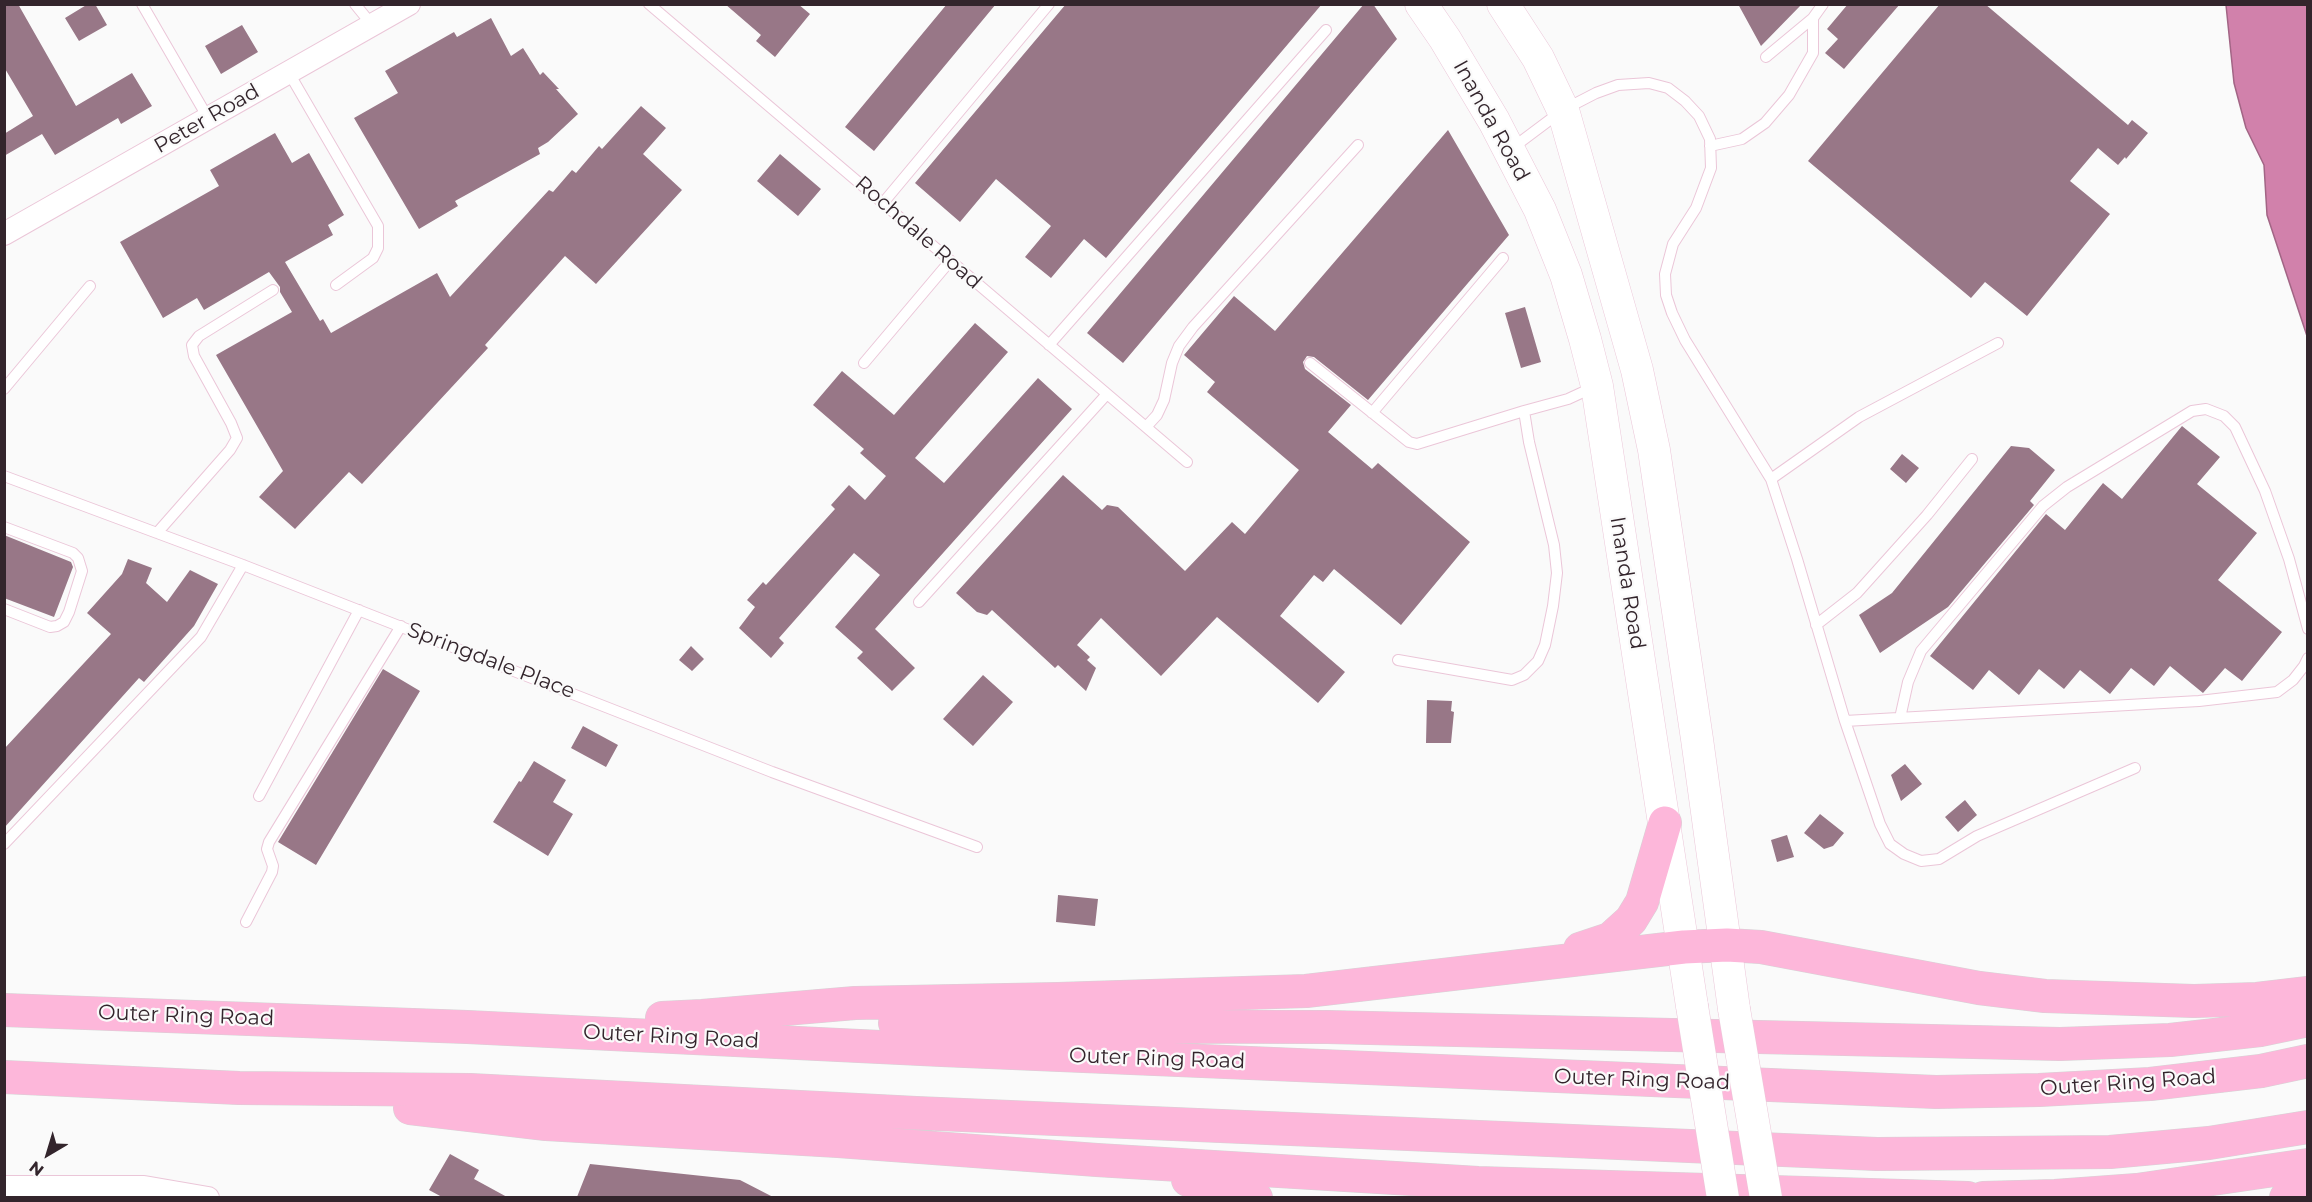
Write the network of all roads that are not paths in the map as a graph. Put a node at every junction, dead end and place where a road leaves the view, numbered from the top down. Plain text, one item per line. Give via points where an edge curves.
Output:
1 (142, 4) edge
2 (355, 4) edge
3 (409, 4) edge
4 (649, 4) edge
5 (1050, 4) edge
6 (1421, 4) edge
7 (1503, 4) edge
8 (1823, 4) edge
9 (1813, 18) junction
10 (372, 25) junction
11 (1326, 30) dead end
12 (1766, 57) dead end
13 (289, 73) junction
14 (1563, 110) junction
15 (208, 118) junction
16 (1358, 145) dead end
17 (1710, 146) junction
18 (1509, 150) junction
19 (884, 204) junction
20 (4, 234) edge
21 (1503, 258) dead end
22 (950, 261) junction
23 (336, 285) dead end
24 (90, 286) dead end
25 (273, 290) dead end
26 (1998, 343) dead end
27 (1050, 345) junction
28 (864, 363) dead end
29 (1310, 363) dead end
30 (1596, 386) junction
31 (4, 389) edge
32 (1107, 394) junction
33 (1524, 411) junction
34 (1372, 413) junction
35 (1146, 427) junction
36 (1972, 459) dead end
37 (1187, 462) dead end
38 (4, 476) edge
39 (1771, 478) junction
40 (4, 527) edge
41 (157, 533) junction
42 (243, 565) junction
43 (919, 602) dead end
44 (4, 609) edge
45 (359, 610) junction
46 (1816, 625) junction
47 (401, 626) junction
48 (2307, 629) edge
49 (2307, 658) edge
50 (1398, 660) dead end
51 (1900, 718) junction
52 (1845, 721) junction
53 (2135, 768) dead end
54 (259, 796) dead end
55 (1665, 823) junction
56 (4, 844) edge
57 (977, 847) dead end
58 (246, 922) dead end
59 (1727, 945) junction
60 (1684, 947) junction
61 (1524, 966) junction
62 (2307, 993) edge
63 (4, 1010) edge
64 (702, 1016) junction
65 (2307, 1020) edge
66 (467, 1027) junction
67 (2307, 1061) edge
68 (4, 1077) edge
69 (239, 1088) junction
70 (2307, 1127) edge
71 (1097, 1160) junction
72 (2307, 1165) edge
73 (4, 1187) edge
74 (2307, 1192) edge
75 (208, 1197) edge
76 (1256, 1197) edge
77 (1723, 1197) edge
78 (1766, 1197) edge
79 (1968, 1197) edge
80 (1983, 1197) edge
81 (2286, 1197) edge

1 - 15 lane
2 - 10 lane
3 - 10 street, Peter Road
4 - 19 lane, Rochdale Road
5 - 19 lane
6 - 18 main road, Inanda Road via 1452,49
7 - 14 main road via 1538,58
8 - 9 lane
9 - 12 lane
9 - 17 lane via 1813,53 1790,95 1765,123 1742,139
10 - 13 street, Peter Road
11 - 27 lane
13 - 15 street, Peter Road
13 - 23 lane via 378,226 378,248 373,258
14 - 17 lane via 1618,85 1668,88 1699,116
14 - 18 lane
14 - 59 main road via 1643,393
15 - 20 street, Peter Road
16 - 35 lane via 1193,327 1172,363 1157,415
17 - 39 lane via 1711,168 1696,208 1673,244 1665,274 1666,295 1685,339
18 - 30 main road, Inanda Road via 1540,210 1566,275
19 - 22 lane, Rochdale Road
21 - 34 lane
22 - 27 lane, Rochdale Road
22 - 28 lane
24 - 31 lane
25 - 41 lane via 199,336 192,345 237,438
26 - 39 lane via 1859,417
27 - 32 lane, Rochdale Road
29 - 34 lane
30 - 33 lane via 1568,399
30 - 55 main road, Inanda Road
32 - 35 lane, Rochdale Road
32 - 43 lane
33 - 34 lane via 1417,444
33 - 50 lane via 1557,573 1545,645 1538,661 1524,675 1512,680
35 - 37 lane, Rochdale Road
36 - 46 lane via 1879,570
38 - 41 lane, Springdale Place
39 - 46 lane
40 - 44 lane via 72,553 82,571 69,612 57,626 50,627
41 - 42 lane, Springdale Place
42 - 45 lane, Springdale Place
42 - 56 lane via 201,637
45 - 47 lane, Springdale Place
45 - 54 lane
46 - 52 lane
47 - 57 lane, Springdale Place via 772,772
47 - 58 lane via 269,842 272,872
48 - 51 lane via 2265,491 2235,428 2224,416 2206,409 2192,411 2067,487 2043,506 1921,651 1908,682
49 - 51 lane via 2293,680 2277,692 2199,701
51 - 52 lane
52 - 53 lane via 1890,844 1921,861 1939,859 1977,836
55 - 60 main road, Inanda Road
55 - 61 highway via 1642,902 1631,920 1610,939
59 - 60 highway
59 - 62 highway via 1761,947 1978,988 2045,996 2194,1001
59 - 78 main road, bridge
60 - 61 highway
60 - 77 main road, Inanda Road, bridge
61 - 64 highway via 1306,991 855,1002
63 - 66 highway, Outer Ring Road
64 - 65 highway via 993,1026 1327,1027 2060,1044 2170,1040 2260,1030
64 - 66 highway
66 - 67 highway, Outer Ring Road via 1936,1092 2150,1084 2261,1071
68 - 69 highway
69 - 70 highway via 470,1090 1877,1154 2110,1152 2209,1143
69 - 71 highway via 546,1124
71 - 76 highway
71 - 79 highway via 1478,1183
72 - 80 highway via 2137,1190
73 - 75 street via 144,1187
74 - 81 highway

